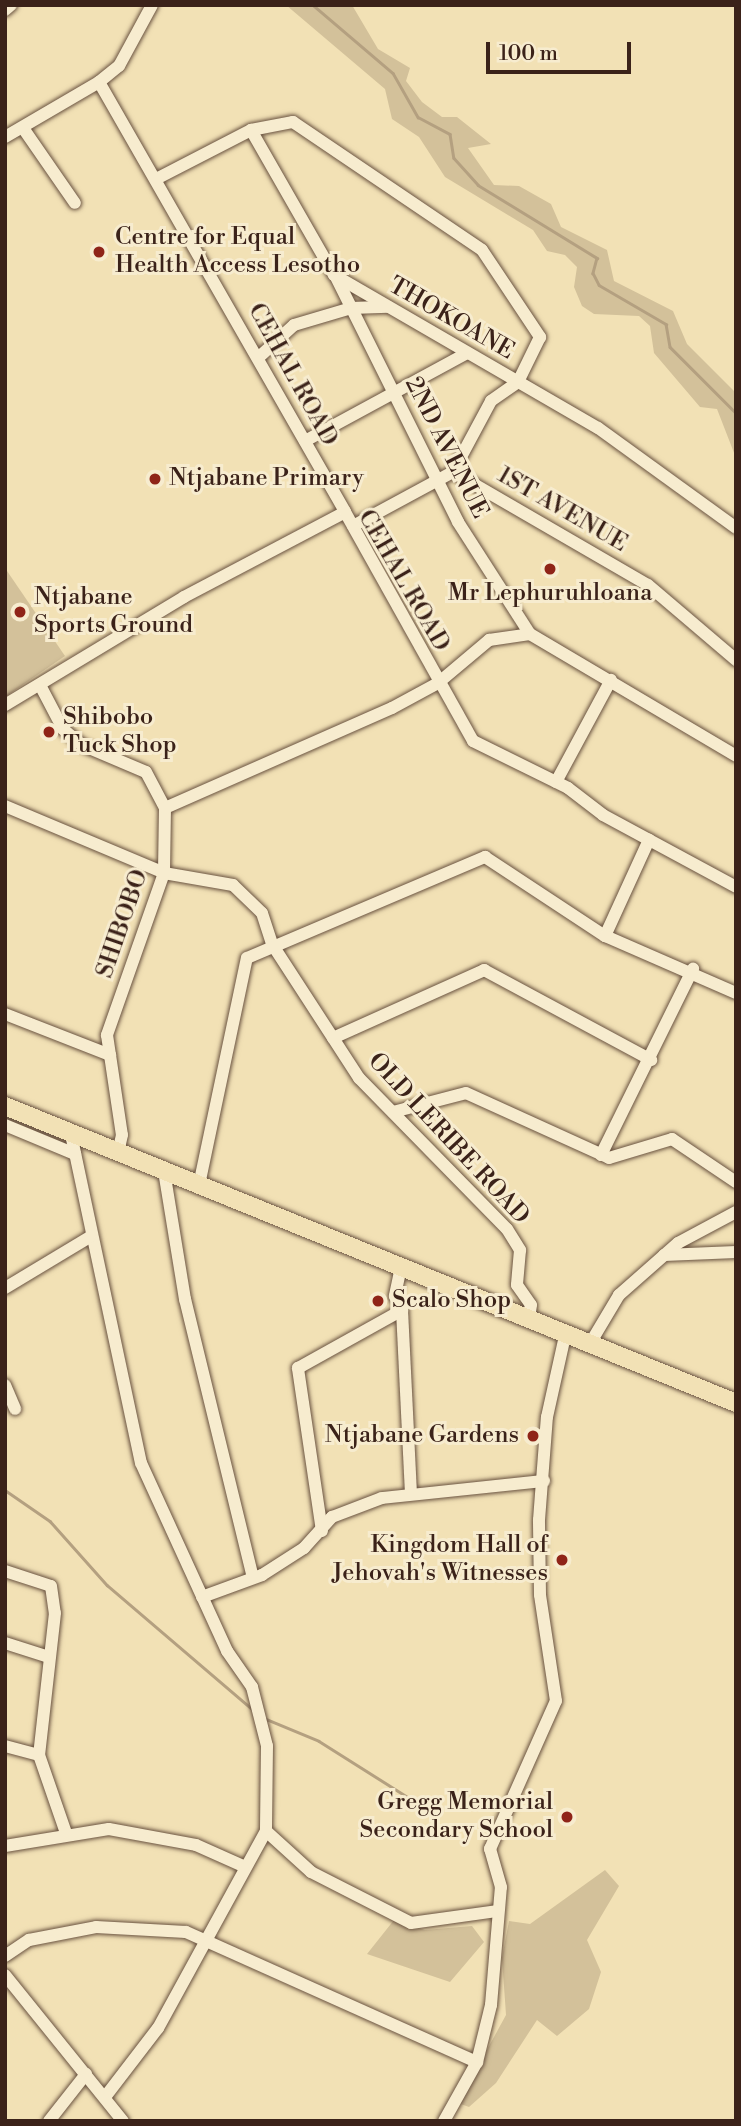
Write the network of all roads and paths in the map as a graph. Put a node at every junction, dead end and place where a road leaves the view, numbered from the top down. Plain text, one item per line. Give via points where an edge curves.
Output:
1 (11, 5) edge
2 (152, 5) edge
3 (5, 10) edge
4 (99, 82) junction
5 (23, 128) junction
6 (251, 130) junction
7 (5, 137) edge
8 (158, 178) junction
9 (75, 203) dead end
10 (334, 275) junction
11 (388, 307) junction
12 (351, 308) junction
13 (467, 353) junction
14 (258, 358) junction
15 (517, 383) junction
16 (395, 392) junction
17 (305, 441) junction
18 (453, 472) junction
19 (442, 484) junction
20 (345, 512) junction
21 (353, 526) junction
22 (736, 528) edge
23 (530, 634) junction
24 (736, 660) edge
25 (611, 680) junction
26 (438, 683) junction
27 (40, 685) junction
28 (5, 705) edge
29 (736, 756) edge
30 (556, 782) junction
31 (5, 806) edge
32 (165, 808) junction
33 (649, 840) junction
34 (164, 873) junction
35 (736, 887) edge
36 (605, 936) junction
37 (272, 944) junction
38 (693, 970) junction
39 (736, 993) edge
40 (5, 1014) edge
41 (333, 1038) junction
42 (110, 1055) junction
43 (651, 1060) junction
44 (5, 1106) edge
45 (393, 1112) junction
46 (5, 1125) edge
47 (71, 1134) junction
48 (118, 1153) junction
49 (75, 1154) junction
50 (601, 1155) junction
51 (164, 1171) junction
52 (736, 1182) edge
53 (199, 1185) junction
54 (736, 1212) edge
55 (90, 1237) junction
56 (736, 1252) edge
57 (664, 1255) junction
58 (401, 1267) junction
59 (5, 1287) edge
60 (402, 1310) junction
61 (528, 1318) junction
62 (566, 1331) junction
63 (591, 1342) junction
64 (5, 1385) edge
65 (736, 1403) edge
66 (15, 1409) dead end
67 (544, 1481) junction
68 (411, 1494) junction
69 (323, 1531) junction
70 (5, 1571) edge
71 (253, 1577) junction
72 (202, 1597) junction
73 (5, 1643) edge
74 (49, 1657) junction
75 (5, 1746) edge
76 (40, 1755) junction
77 (266, 1831) junction
78 (66, 1833) junction
79 (5, 1846) edge
80 (243, 1866) junction
81 (498, 1911) junction
82 (206, 1940) junction
83 (5, 1956) edge
84 (7, 1980) edge
85 (477, 2062) junction
86 (86, 2074) junction
87 (105, 2097) junction
88 (48, 2121) edge
89 (123, 2121) edge
90 (444, 2121) edge

1 - 3 street
2 - 4 street via 119,66
4 - 5 street
4 - 8 street, CEHAL ROAD
5 - 7 street
5 - 9 street
6 - 8 street
6 - 10 street, THOKOANE
6 - 15 street via 293,122 482,250 540,337
8 - 14 street, CEHAL ROAD
10 - 11 street, THOKOANE
10 - 12 street, 2ND AVENUE
11 - 12 street
11 - 13 street, THOKOANE
12 - 14 street via 294,326
12 - 16 street, 2ND AVENUE
13 - 15 street, THOKOANE
13 - 16 street
14 - 17 street, CEHAL ROAD
15 - 18 street via 491,401
15 - 22 street, THOKOANE via 598,428
16 - 17 street
16 - 19 street, 2ND AVENUE
17 - 20 street, CEHAL ROAD
18 - 19 street
18 - 24 street, 1ST AVENUE via 639,579
19 - 21 street
19 - 23 street, 2ND AVENUE via 458,522
20 - 21 street, CEHAL ROAD
20 - 27 street, CEHAL ROAD via 184,597
21 - 26 street, CEHAL ROAD
23 - 25 street, 2ND AVENUE
23 - 26 street via 489,640
25 - 29 street, 2ND AVENUE
25 - 30 street
26 - 30 street, CEHAL ROAD via 473,741
26 - 32 street
27 - 28 street, CEHAL ROAD
27 - 32 street, SHIBOBO via 62,729 82,745 146,772
30 - 33 street, CEHAL ROAD
31 - 34 street, OLD LERIBE ROAD
32 - 34 street, SHIBOBO
33 - 35 street, CEHAL ROAD
33 - 36 street
34 - 37 street, OLD LERIBE ROAD via 233,886 262,913
34 - 42 street, SHIBOBO via 110,1022
36 - 37 street via 485,857
36 - 38 street
37 - 41 street, OLD LERIBE ROAD
37 - 53 street via 247,958
38 - 39 street
38 - 43 street
40 - 42 street
41 - 43 street via 484,970
41 - 45 street, OLD LERIBE ROAD
42 - 48 street, SHIBOBO
43 - 50 street
44 - 47 main road
45 - 50 street via 466,1093
45 - 61 street, OLD LERIBE ROAD via 508,1229 520,1250 517,1285 531,1305
46 - 49 street
47 - 48 main road
47 - 49 street
48 - 51 main road
49 - 55 street
50 - 52 street via 625,1155 672,1139
51 - 53 main road
51 - 71 street via 185,1299
53 - 58 main road
54 - 57 street
55 - 59 street
55 - 72 street via 141,1462
56 - 57 street
57 - 63 street via 619,1295
58 - 60 street via 395,1296
58 - 61 main road
60 - 68 street
60 - 69 street via 298,1368
61 - 62 main road
62 - 63 main road
62 - 67 street via 547,1417
63 - 65 main road
64 - 66 street
67 - 68 street
67 - 81 street via 540,1595 556,1701 490,1849 501,1887
68 - 69 street via 332,1517
69 - 71 street via 280,1565
70 - 74 street via 48,1581 55,1613
71 - 72 street
72 - 77 street via 252,1687 261,1717
73 - 74 street
74 - 76 street
75 - 76 street
76 - 78 street
77 - 80 street
77 - 81 street via 311,1872 411,1923
78 - 79 street
78 - 80 street via 149,1832
80 - 82 street
81 - 85 street via 491,2005
82 - 83 street via 186,1932 96,1927 29,1940
82 - 85 street
82 - 87 street via 158,2028
84 - 86 street
85 - 90 street
86 - 87 street
86 - 88 street
87 - 89 street

